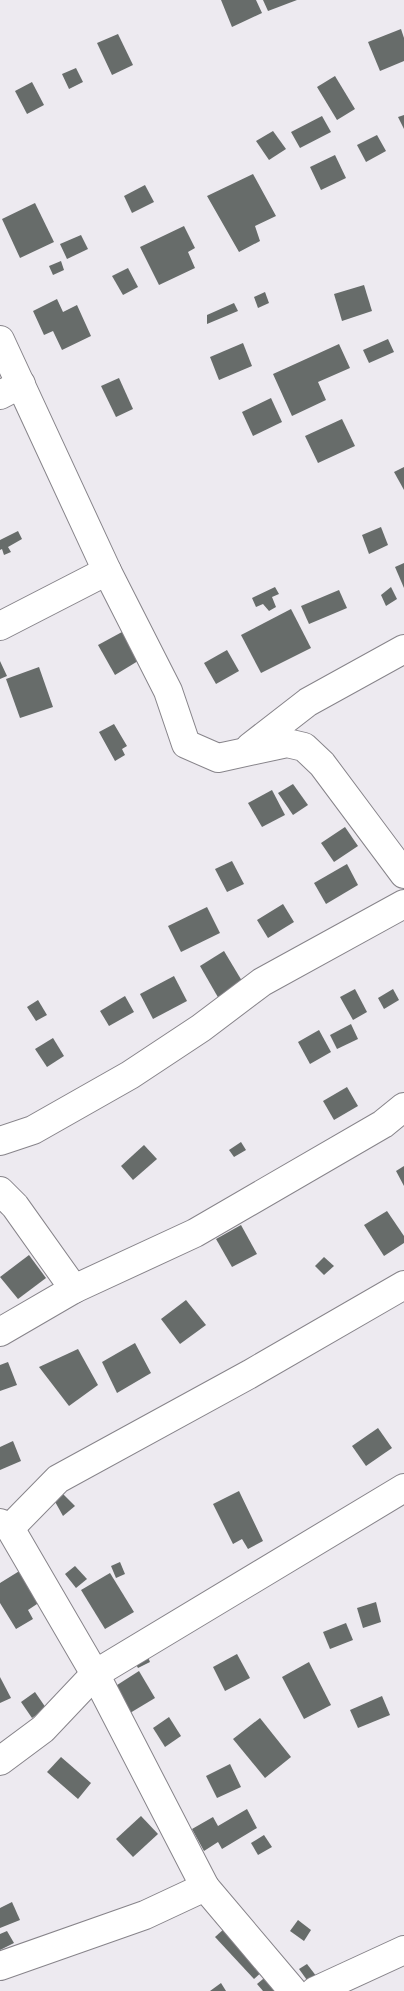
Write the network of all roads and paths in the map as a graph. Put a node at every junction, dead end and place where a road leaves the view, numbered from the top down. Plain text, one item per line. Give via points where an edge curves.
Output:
1 (0, 340) edge
2 (10, 390) edge
3 (107, 572) junction
4 (0, 626) edge
5 (404, 649) edge
6 (245, 751) junction
7 (404, 874) edge
8 (404, 904) edge
9 (404, 1108) edge
10 (0, 1141) edge
11 (0, 1191) edge
12 (404, 1285) edge
13 (74, 1289) junction
14 (0, 1332) edge
15 (404, 1488) edge
16 (5, 1525) edge
17 (95, 1674) junction
18 (0, 1761) edge
19 (205, 1887) junction
20 (404, 1950) edge
21 (0, 1966) edge
22 (293, 1991) edge
23 (315, 1991) edge

1 - 2 street
2 - 3 street
3 - 4 street
3 - 6 street via 168,691 186,744 218,758
5 - 6 street via 308,702
6 - 7 street via 287,743 304,747 322,764
8 - 10 street via 262,982 201,1028 130,1074 33,1130
9 - 13 street via 383,1124 195,1233
11 - 13 street via 15,1206
12 - 16 street via 58,1479
13 - 14 street
15 - 17 street
16 - 17 street
17 - 18 street via 43,1730
17 - 19 street
19 - 21 street via 146,1915
19 - 22 street
20 - 23 street

